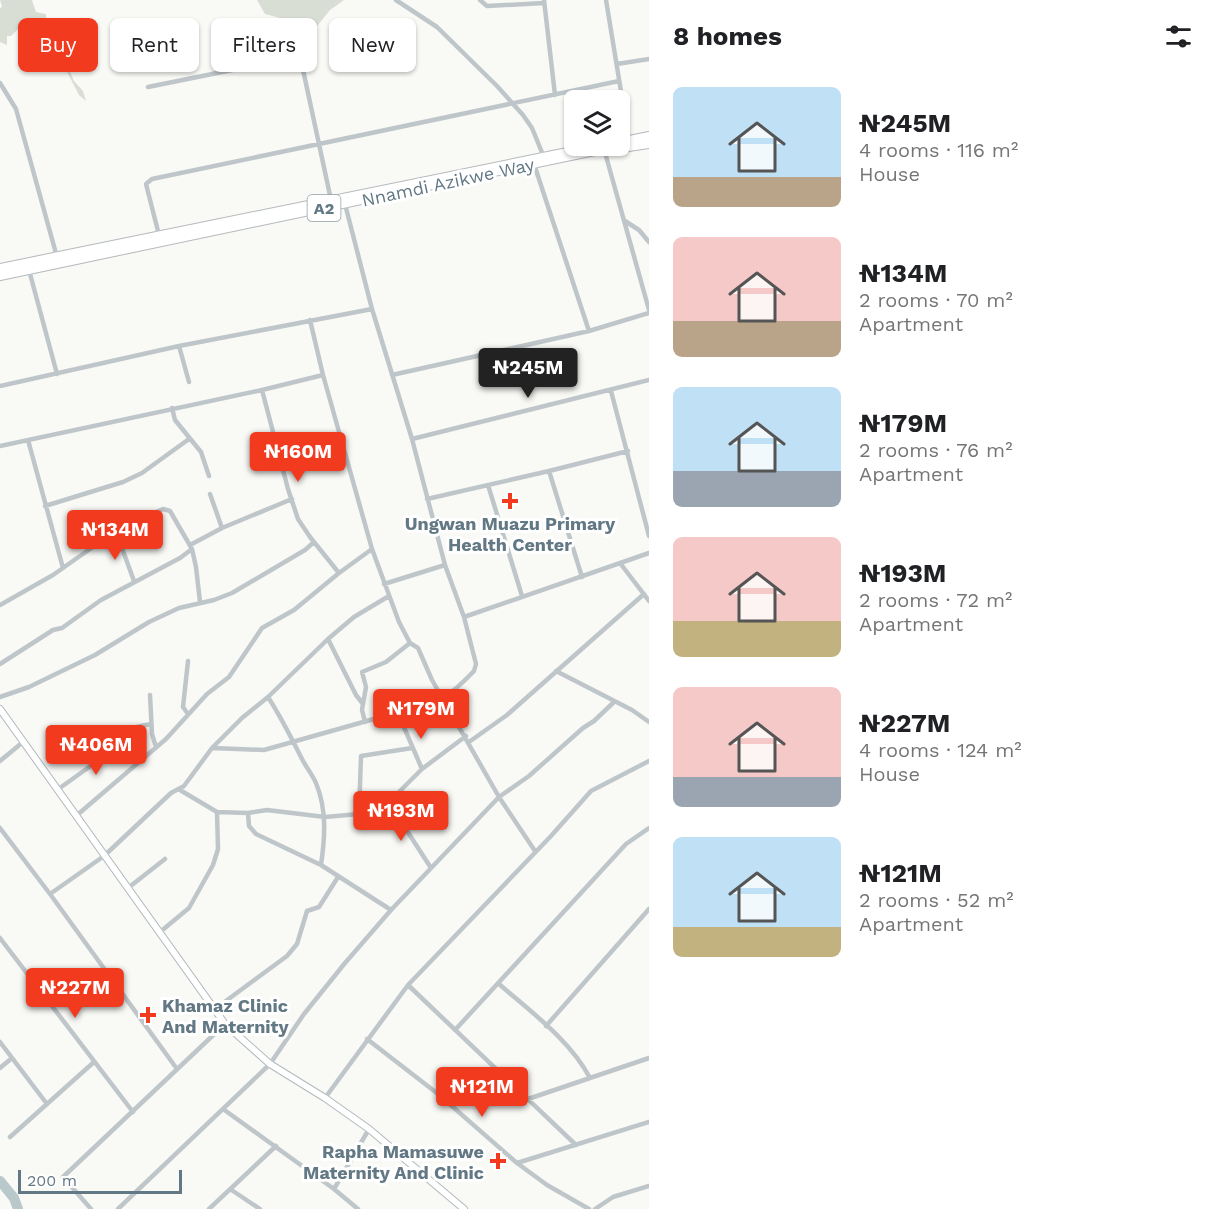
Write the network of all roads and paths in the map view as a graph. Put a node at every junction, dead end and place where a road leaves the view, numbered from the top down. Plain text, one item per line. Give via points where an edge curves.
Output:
1 (396, 0) edge
2 (480, 0) edge
3 (606, 0) edge
4 (544, 1) edge
5 (649, 59) edge
6 (617, 64) junction
7 (620, 81) junction
8 (0, 83) edge
9 (147, 87) dead end
10 (621, 90) edge
11 (555, 95) junction
12 (513, 103) junction
13 (649, 136) edge
14 (630, 140) edge
15 (319, 143) junction
16 (649, 144) edge
17 (630, 147) edge
18 (564, 152) edge
19 (543, 155) junction
20 (566, 156) edge
21 (604, 156) edge
22 (534, 164) junction
23 (331, 200) junction
24 (345, 204) junction
25 (625, 221) junction
26 (649, 231) edge
27 (159, 235) junction
28 (643, 235) junction
29 (649, 242) edge
30 (57, 257) junction
31 (0, 268) edge
32 (29, 270) junction
33 (0, 276) edge
34 (372, 309) junction
35 (649, 312) edge
36 (310, 320) junction
37 (589, 331) junction
38 (179, 346) junction
39 (57, 374) junction
40 (322, 375) junction
41 (392, 375) junction
42 (649, 380) edge
43 (189, 382) dead end
44 (0, 386) edge
45 (262, 390) junction
46 (611, 391) junction
47 (172, 408) junction
48 (189, 439) junction
49 (412, 439) junction
50 (28, 440) junction
51 (0, 446) edge
52 (628, 451) junction
53 (549, 471) junction
54 (209, 476) dead end
55 (488, 485) junction
56 (210, 494) dead end
57 (427, 499) junction
58 (292, 500) junction
59 (45, 506) junction
60 (222, 528) junction
61 (114, 532) junction
62 (649, 536) edge
63 (314, 542) junction
64 (191, 547) junction
65 (372, 549) junction
66 (649, 553) edge
67 (620, 563) junction
68 (445, 565) junction
69 (63, 568) junction
70 (339, 573) junction
71 (582, 576) junction
72 (134, 581) junction
73 (384, 584) junction
74 (644, 594) junction
75 (0, 595) edge
76 (390, 596) junction
77 (522, 596) junction
78 (649, 601) edge
79 (200, 602) junction
80 (1, 604) edge
81 (464, 617) junction
82 (328, 639) junction
83 (410, 643) junction
84 (188, 661) dead end
85 (0, 664) edge
86 (556, 671) junction
87 (150, 695) dead end
88 (0, 697) edge
89 (268, 697) junction
90 (443, 697) junction
91 (614, 702) junction
92 (363, 704) junction
93 (0, 709) edge
94 (188, 714) junction
95 (400, 718) junction
96 (365, 722) junction
97 (649, 722) edge
98 (151, 724) junction
99 (466, 736) junction
100 (23, 742) junction
101 (294, 742) junction
102 (469, 742) junction
103 (156, 747) junction
104 (212, 748) junction
105 (412, 748) junction
106 (0, 761) edge
107 (649, 761) edge
108 (422, 769) junction
109 (180, 789) junction
110 (57, 790) junction
111 (499, 797) junction
112 (386, 805) junction
113 (217, 812) junction
114 (248, 813) junction
115 (359, 814) junction
116 (75, 816) junction
117 (325, 818) junction
118 (0, 828) edge
119 (649, 828) edge
120 (536, 851) junction
121 (104, 856) junction
122 (165, 859) dead end
123 (321, 866) junction
124 (431, 868) junction
125 (338, 877) junction
126 (128, 888) junction
127 (50, 894) junction
128 (649, 909) edge
129 (391, 910) junction
130 (160, 932) junction
131 (0, 938) edge
132 (499, 984) junction
133 (408, 985) junction
134 (215, 1009) junction
135 (225, 1024) junction
136 (546, 1026) junction
137 (455, 1030) junction
138 (367, 1039) junction
139 (0, 1042) edge
140 (12, 1058) junction
141 (649, 1058) edge
142 (94, 1062) junction
143 (270, 1064) junction
144 (0, 1068) edge
145 (177, 1069) junction
146 (590, 1078) junction
147 (325, 1098) junction
148 (528, 1099) junction
149 (47, 1104) junction
150 (223, 1109) junction
151 (133, 1112) junction
152 (649, 1122) edge
153 (369, 1129) junction
154 (10, 1137) dead end
155 (576, 1145) junction
156 (276, 1146) junction
157 (517, 1163) junction
158 (649, 1186) edge
159 (334, 1188) junction
160 (230, 1189) junction
161 (91, 1209) edge
162 (118, 1209) edge
163 (209, 1209) edge
164 (260, 1209) edge
165 (358, 1209) edge
166 (464, 1209) edge
167 (589, 1209) edge
168 (595, 1209) edge

1 - 12 street via 437,27
2 - 4 street via 487,6
3 - 6 street
4 - 11 street
5 - 6 street
6 - 7 street
7 - 10 street
7 - 11 street
8 - 30 street via 16,109
9 - 15 street via 296,57 302,65
11 - 12 street
12 - 15 street
12 - 19 street via 532,128
13 - 14 highway
15 - 23 street
15 - 27 street via 148,181
16 - 17 highway, Nnamdi Azikwe Way / A2
18 - 19 highway, Nnamdi Azikwe Way / A2
19 - 23 highway, Nnamdi Azikwe Way / A2
20 - 22 highway, Nnamdi Azikwe Way / A2
21 - 25 street
22 - 24 highway, Nnamdi Azikwe Way / A2
22 - 37 street
23 - 27 highway, Nnamdi Azikwe Way / A2
24 - 32 highway, Nnamdi Azikwe Way / A2
24 - 34 street
25 - 28 street
25 - 35 street
26 - 28 street
27 - 30 highway, Nnamdi Azikwe Way / A2
28 - 29 street
30 - 31 highway, Nnamdi Azikwe Way / A2
32 - 33 highway, Nnamdi Azikwe Way / A2
32 - 39 street
34 - 36 street
34 - 41 street
35 - 37 street
36 - 38 street
36 - 40 street
37 - 41 street
38 - 39 street
38 - 43 street
39 - 44 street
40 - 45 street
40 - 65 street
41 - 49 street
42 - 46 street
45 - 47 street
45 - 58 street
46 - 49 street
46 - 52 street
47 - 48 street via 175,420
47 - 50 street
48 - 54 street via 201,452
48 - 59 street via 123,482
49 - 57 street
50 - 51 street
50 - 59 street
52 - 53 street
52 - 62 street
53 - 55 street
53 - 71 street
55 - 57 street
55 - 77 street
56 - 60 street
57 - 68 street
58 - 60 street
58 - 63 street via 298,519
59 - 69 street
60 - 64 street
61 - 64 street via 166,509
61 - 69 street
61 - 72 street
63 - 70 street
63 - 79 street via 232,593
64 - 72 street via 180,558
64 - 79 street
65 - 70 street
65 - 73 street
66 - 67 street
67 - 71 street
67 - 74 street
68 - 73 street
68 - 81 street
69 - 80 street
70 - 94 street via 294,610 262,628 229,677
71 - 77 street
72 - 85 street
73 - 76 street
74 - 78 street
74 - 86 street
75 - 80 street
76 - 82 street via 354,617
76 - 83 street
77 - 81 street
79 - 88 street via 149,622 95,656
81 - 90 street via 476,664 474,671
82 - 89 street
82 - 92 street
83 - 90 street via 417,648
83 - 92 street via 386,662 362,672 366,687
84 - 94 street via 183,707
86 - 91 street
86 - 102 street via 507,715
87 - 98 street
89 - 101 street
89 - 104 street
90 - 95 street via 418,714
90 - 99 street
91 - 97 street
91 - 111 street
92 - 96 street
93 - 100 street
94 - 103 street
95 - 96 street via 381,717
95 - 105 street
96 - 101 street
98 - 103 street
98 - 110 street via 90,741 92,765
99 - 102 street
99 - 108 street
100 - 106 street
100 - 110 street
101 - 104 street via 264,750
101 - 117 street via 315,781
102 - 111 street
103 - 116 street
104 - 109 street
105 - 108 street
105 - 115 street via 362,756
107 - 120 street via 591,790
108 - 112 street
109 - 113 street
109 - 121 street
110 - 116 street
111 - 120 street
111 - 124 street
112 - 115 street
112 - 124 street
113 - 114 street
113 - 130 street via 218,849 213,865 189,908
114 - 117 street via 267,810
114 - 123 street via 249,826 256,834
115 - 117 street
116 - 121 street
117 - 123 street
118 - 127 street
119 - 132 street via 626,844
120 - 133 street
121 - 126 street
121 - 127 street
122 - 126 street
123 - 125 street
124 - 129 street
125 - 129 street
125 - 134 street via 319,907 307,911 297,944 287,956
126 - 130 street
127 - 145 street
128 - 136 street
129 - 143 street via 304,1014
130 - 134 street
131 - 142 street
132 - 136 street
132 - 137 street
133 - 137 street
133 - 138 street
134 - 135 street
135 - 143 street
135 - 145 street
136 - 146 street via 582,1063
137 - 148 street
138 - 147 street
138 - 157 street
139 - 140 street
140 - 144 street
140 - 149 street
141 - 146 street
142 - 149 street
142 - 151 street
143 - 147 street
143 - 150 street
145 - 151 street
146 - 148 street
147 - 153 street
148 - 155 street
149 - 154 street
150 - 156 street
150 - 162 street
151 - 161 street via 63,1177
152 - 155 street
153 - 159 street
153 - 166 street
155 - 157 street
156 - 159 street
156 - 160 street
157 - 167 street
158 - 168 street via 613,1197
159 - 165 street
160 - 163 street
160 - 164 street

